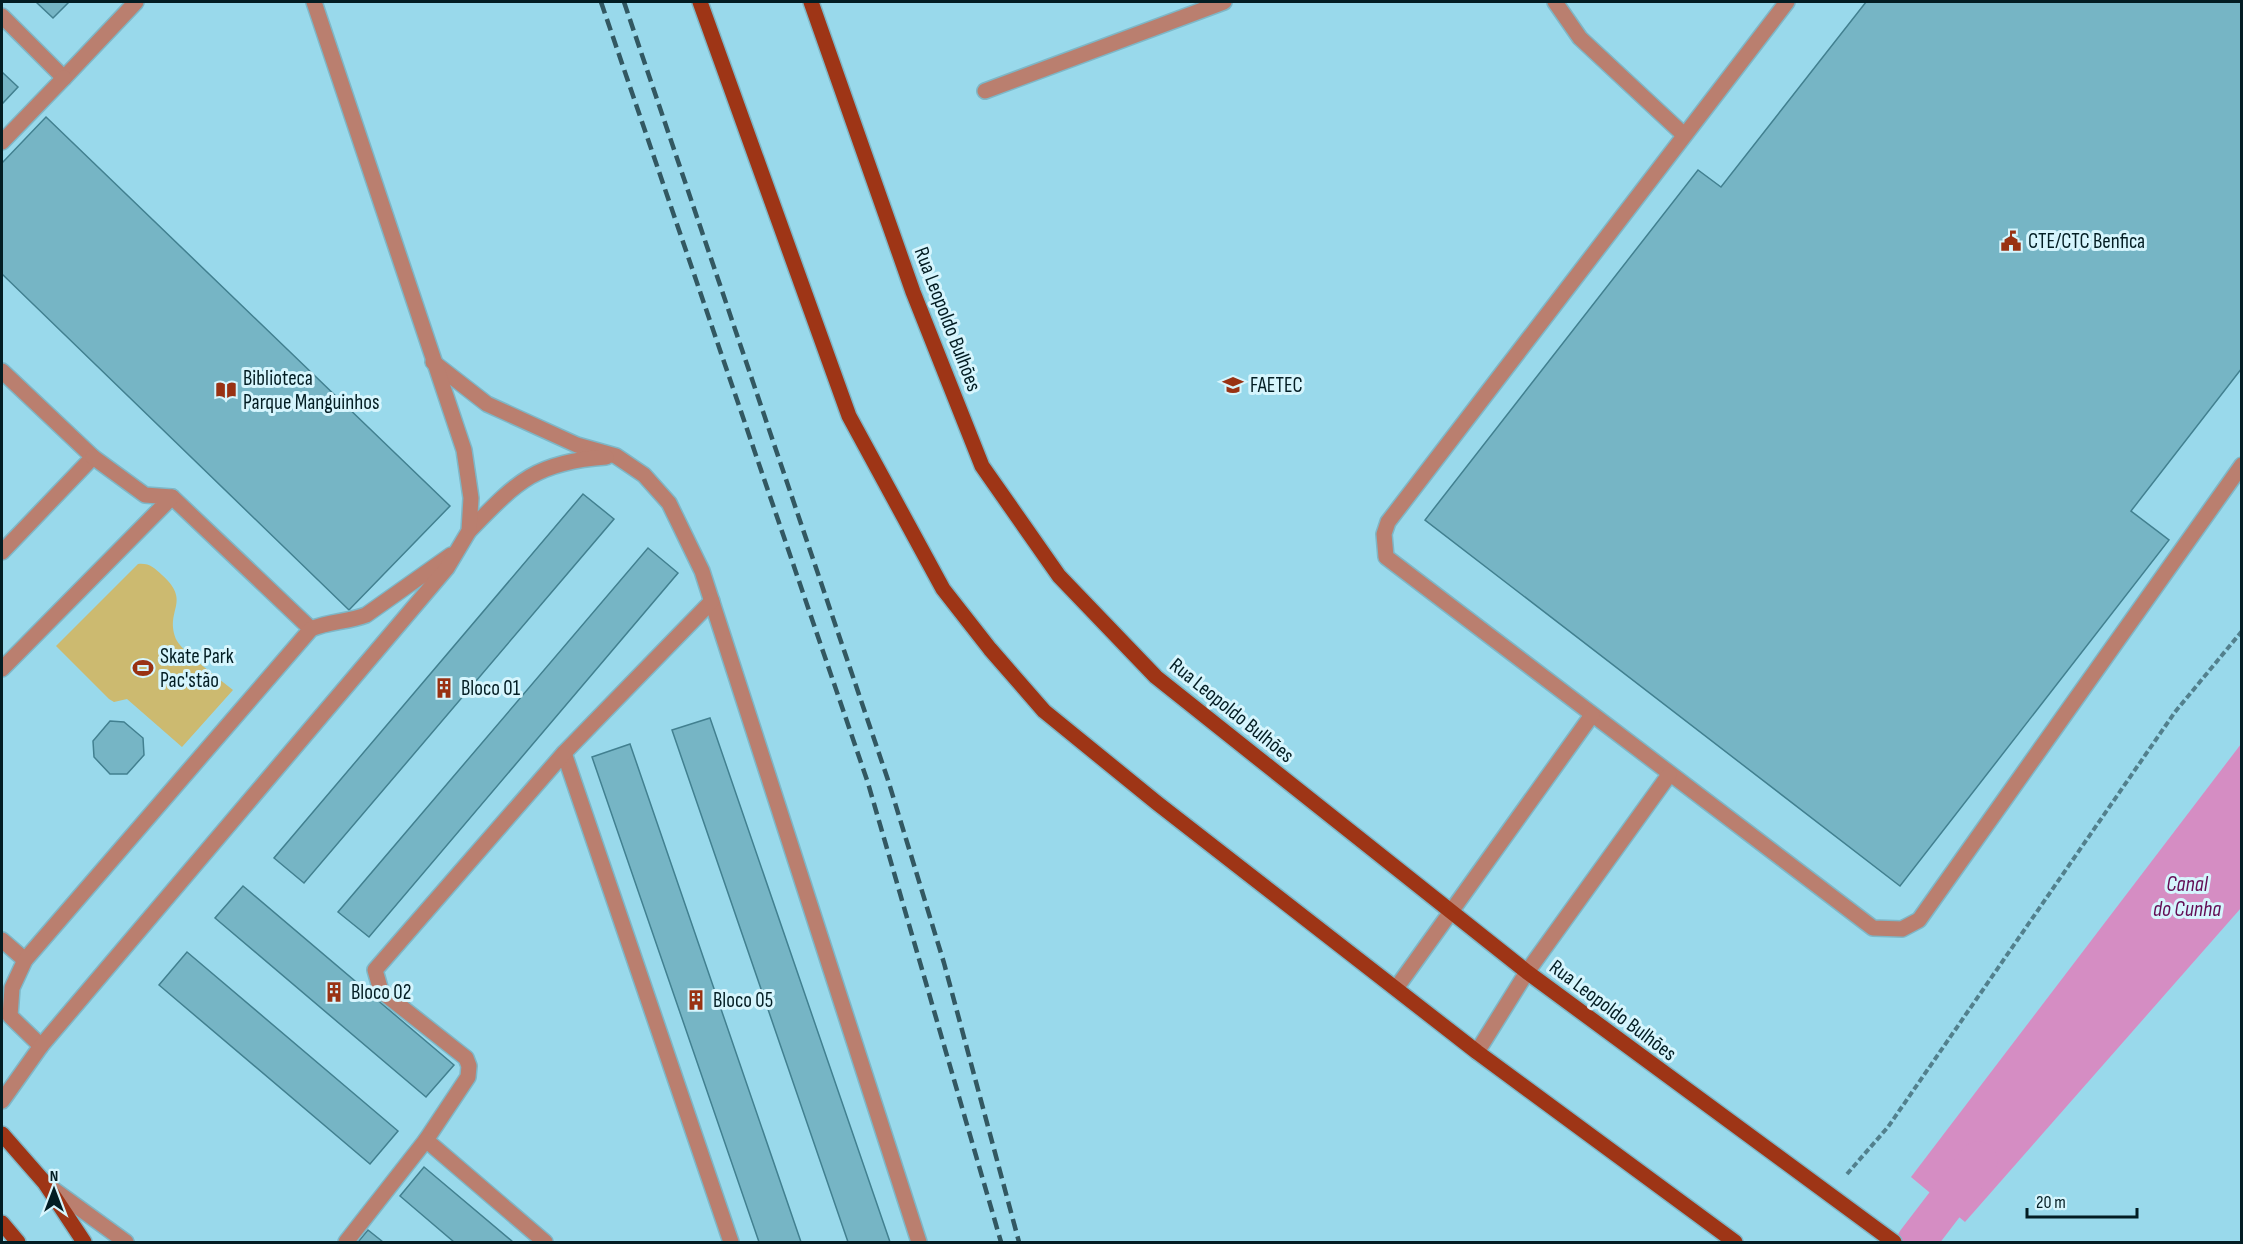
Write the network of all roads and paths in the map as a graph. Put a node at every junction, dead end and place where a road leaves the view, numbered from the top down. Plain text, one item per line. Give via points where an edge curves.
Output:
1 (136, 2) edge
2 (314, 2) edge
3 (700, 2) edge
4 (811, 2) edge
5 (1224, 2) edge
6 (1555, 2) edge
7 (1787, 2) edge
8 (2, 16) edge
9 (64, 78) junction
10 (985, 91) dead end
11 (1683, 135) junction
12 (2, 142) edge
13 (433, 362) junction
14 (2, 371) edge
15 (615, 456) junction
16 (93, 457) junction
17 (2241, 465) edge
18 (172, 497) junction
19 (469, 531) junction
20 (458, 550) junction
21 (2, 552) edge
22 (712, 601) junction
23 (311, 629) junction
24 (2241, 631) edge
25 (2, 669) edge
26 (1592, 715) junction
27 (564, 753) junction
28 (1669, 775) junction
29 (1451, 910) junction
30 (2, 940) edge
31 (25, 960) junction
32 (1527, 972) junction
33 (1397, 987) junction
34 (41, 1046) junction
35 (1477, 1052) junction
36 (2, 1101) edge
37 (2, 1134) edge
38 (426, 1140) junction
39 (45, 1183) junction
40 (1828, 1195) junction
41 (2, 1223) edge
42 (18, 1242) edge
43 (84, 1242) edge
44 (126, 1242) edge
45 (346, 1242) edge
46 (545, 1242) edge
47 (731, 1242) edge
48 (919, 1242) edge
49 (1735, 1242) edge
50 (1894, 1242) edge

1 - 9 street
2 - 13 street
3 - 33 main road via 849,416 943,589 1044,711
4 - 29 main road, Rua Leopoldo Bulhões via 913,292 981,466 1059,576 1156,677
5 - 10 street
6 - 11 street via 1580,38
7 - 11 street
8 - 9 street
9 - 12 street
11 - 26 street via 1388,522 1384,534 1386,557
13 - 15 street via 487,404 577,445
13 - 19 street via 464,450 471,498
14 - 16 street
15 - 19 street via 587,458 542,470 514,485
15 - 22 street via 644,475 669,503
16 - 18 street via 145,495
16 - 21 street
17 - 28 street via 1919,920 1902,929 1873,928
18 - 23 street
18 - 25 street
19 - 20 street
20 - 23 street via 366,615
20 - 34 street via 360,674
22 - 27 street
22 - 48 street
23 - 31 street
24 - 40 path via 2175,712 1888,1127
26 - 28 street
26 - 29 street
27 - 38 street via 375,970 381,992 465,1058 469,1066 468,1077
27 - 47 street
28 - 32 street
29 - 32 main road, Rua Leopoldo Bulhões
29 - 33 street
30 - 31 street
31 - 34 street via 12,988 10,1016
32 - 35 street
32 - 40 main road, Rua Leopoldo Bulhões
33 - 35 main road
34 - 36 street
35 - 49 main road
37 - 39 main road
38 - 45 street
38 - 46 street
39 - 43 main road
39 - 44 street
40 - 50 main road, Rua Leopoldo Bulhões
41 - 42 main road

